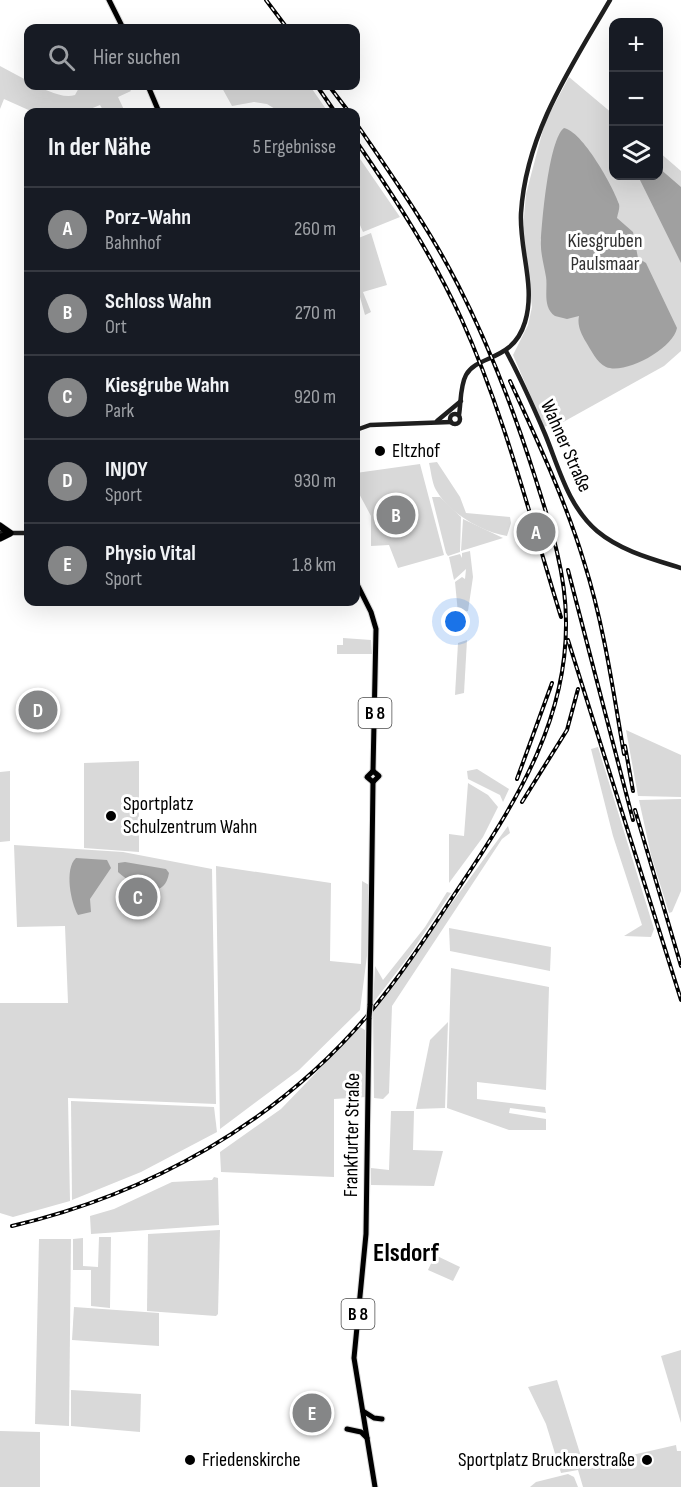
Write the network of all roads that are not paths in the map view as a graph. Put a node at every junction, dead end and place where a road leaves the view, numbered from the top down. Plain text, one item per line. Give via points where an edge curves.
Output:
1 (110, 0) edge
2 (610, 0) edge
3 (120, 24) edge
4 (150, 90) edge
5 (157, 108) edge
6 (506, 351) junction
7 (462, 402) junction
8 (438, 421) junction
9 (360, 429) edge
10 (0, 526) edge
11 (0, 533) edge
12 (10, 533) junction
13 (24, 533) edge
14 (0, 538) edge
15 (681, 568) edge
16 (360, 590) edge
17 (362, 1410) junction
18 (382, 1419) dead end
19 (347, 1429) dead end
20 (367, 1438) junction
21 (375, 1487) edge

1 - 3 main road
2 - 6 street via 555,93 539,134 521,211 529,306 520,336
4 - 5 main road
6 - 7 street via 468,372 463,381
6 - 15 street, Wahner Straße via 582,515 616,543
7 - 8 street
7 - 8 street via 454,417
8 - 9 street
10 - 12 highway
11 - 12 street
12 - 13 street
12 - 14 highway
16 - 17 main road, Frankfurter Straße / B 8, bridge via 376,629 373,771 379,776 373,782 366,1234 354,1349
17 - 18 main road
17 - 20 main road, Frankfurter Straße / B 8
19 - 20 main road via 361,1432
20 - 21 main road, Frankfurter Straße / B 8

